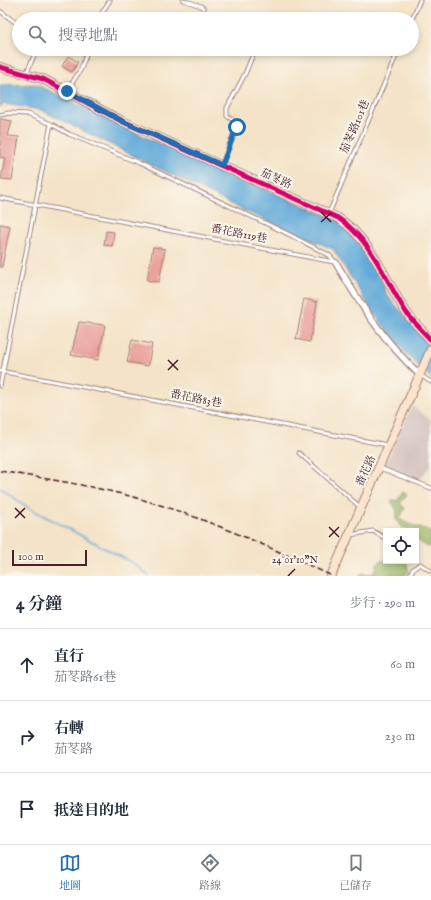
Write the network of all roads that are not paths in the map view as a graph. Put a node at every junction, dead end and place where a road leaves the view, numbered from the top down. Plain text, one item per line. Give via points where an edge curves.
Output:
1 (110, 0) edge
2 (183, 0) edge
3 (420, 0) edge
4 (204, 9) dead end
5 (0, 11) edge
6 (102, 12) edge
7 (415, 12) edge
8 (12, 20) edge
9 (34, 56) edge
10 (86, 56) edge
11 (252, 56) edge
12 (396, 56) edge
13 (0, 67) edge
14 (26, 74) junction
15 (67, 91) junction
16 (0, 116) edge
17 (51, 124) junction
18 (222, 165) junction
19 (0, 198) edge
20 (35, 205) junction
21 (329, 213) junction
22 (336, 262) junction
23 (431, 340) edge
24 (431, 349) edge
25 (1, 371) edge
26 (420, 375) junction
27 (431, 382) edge
28 (0, 386) edge
29 (389, 445) junction
30 (299, 453) dead end
31 (380, 468) junction
32 (431, 488) edge
33 (362, 508) junction
34 (349, 536) junction
35 (383, 537) dead end
36 (431, 571) edge
37 (332, 576) edge
38 (409, 576) edge

1 - 6 lane
2 - 4 lane
3 - 7 lane
5 - 8 lane
9 - 14 lane
10 - 15 lane via 81,69
11 - 18 lane via 227,108 227,116 237,125
12 - 21 lane, 茄苳路101巷
13 - 14 street, 茄苳路
14 - 15 street, 茄苳路
15 - 18 street, 茄苳路 via 122,121
16 - 17 lane via 9,113 27,114
17 - 20 lane
17 - 22 lane via 284,232 329,255
18 - 21 street, 茄苳路
19 - 20 lane, 番花路119巷
20 - 22 lane, 番花路119巷
20 - 25 lane
21 - 23 street, 茄苳路 via 348,224 364,241 406,312
22 - 26 street via 374,325 395,351
24 - 26 street, 番花路
25 - 28 lane
25 - 29 lane, 番花路83巷
26 - 27 lane
26 - 29 street, 番花路
29 - 31 street, 番花路
30 - 33 lane
31 - 32 lane
31 - 33 street, 番花路
33 - 34 street, 番花路
34 - 35 lane via 372,531
34 - 37 street, 番花路
36 - 38 lane via 420,564

